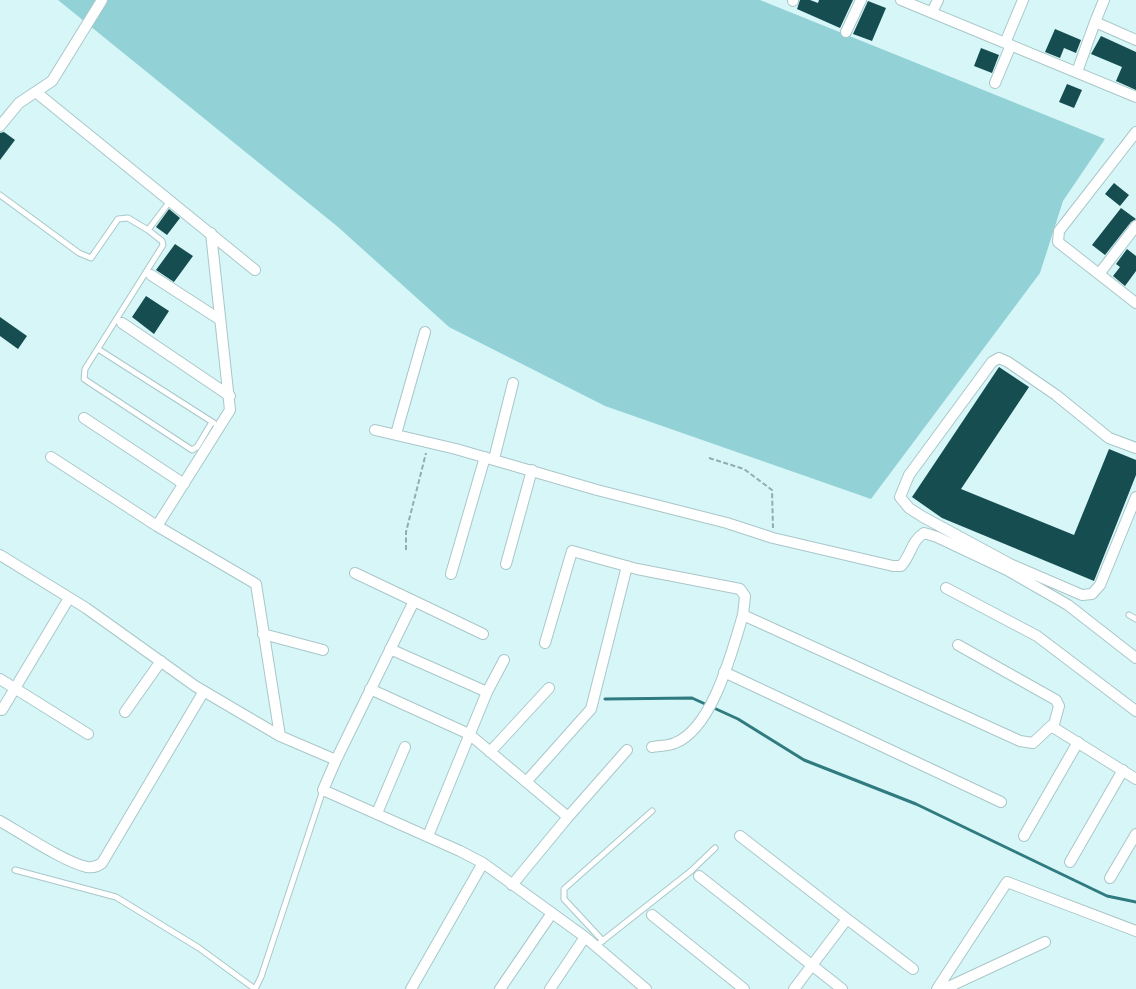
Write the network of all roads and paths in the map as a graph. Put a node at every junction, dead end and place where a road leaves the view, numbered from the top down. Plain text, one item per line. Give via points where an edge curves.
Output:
1 (102, 0) edge
2 (860, 0) edge
3 (901, 0) edge
4 (938, 0) edge
5 (1023, 0) edge
6 (1104, 0) edge
7 (932, 12) junction
8 (1095, 22) junction
9 (846, 32) dead end
10 (1136, 40) edge
11 (1008, 44) junction
12 (1077, 72) junction
13 (995, 83) dead end
14 (37, 93) junction
15 (1136, 98) edge
16 (0, 126) edge
17 (1136, 132) edge
18 (0, 195) edge
19 (170, 200) junction
20 (1136, 226) edge
21 (148, 230) junction
22 (211, 233) junction
23 (255, 270) dead end
24 (1098, 274) junction
25 (151, 275) dead end
26 (1136, 303) edge
27 (219, 320) junction
28 (122, 323) dead end
29 (425, 332) dead end
30 (98, 349) junction
31 (513, 383) dead end
32 (230, 396) junction
33 (84, 418) dead end
34 (216, 425) junction
35 (375, 430) dead end
36 (396, 434) junction
37 (424, 441) junction
38 (204, 445) junction
39 (1136, 448) edge
40 (51, 457) dead end
41 (490, 458) junction
42 (709, 458) dead end
43 (532, 470) junction
44 (184, 484) junction
45 (1136, 497) edge
46 (157, 526) junction
47 (773, 538) junction
48 (406, 550) dead end
49 (0, 555) edge
50 (506, 564) dead end
51 (627, 566) junction
52 (355, 573) dead end
53 (451, 574) dead end
54 (946, 588) dead end
55 (69, 598) junction
56 (414, 601) junction
57 (743, 615) junction
58 (1129, 615) dead end
59 (1136, 619) edge
60 (263, 634) junction
61 (483, 634) dead end
62 (545, 643) dead end
63 (958, 645) dead end
64 (390, 649) junction
65 (323, 650) dead end
66 (1136, 658) edge
67 (504, 660) dead end
68 (161, 661) junction
69 (724, 672) junction
70 (0, 679) edge
71 (14, 688) junction
72 (370, 688) junction
73 (549, 688) dead end
74 (204, 691) junction
75 (486, 692) junction
76 (2, 710) dead end
77 (1136, 711) edge
78 (125, 712) dead end
79 (1053, 728) junction
80 (88, 734) dead end
81 (469, 734) junction
82 (280, 736) junction
83 (1078, 742) junction
84 (405, 747) dead end
85 (652, 747) dead end
86 (628, 750) dead end
87 (490, 752) junction
88 (336, 760) junction
89 (1123, 770) junction
90 (1136, 779) edge
91 (526, 782) junction
92 (323, 790) junction
93 (1001, 802) dead end
94 (652, 811) dead end
95 (377, 813) junction
96 (568, 817) junction
97 (0, 821) edge
98 (1136, 834) edge
99 (428, 836) junction
100 (740, 836) dead end
101 (1024, 836) dead end
102 (715, 848) dead end
103 (1070, 862) dead end
104 (483, 863) junction
105 (15, 870) dead end
106 (699, 876) dead end
107 (1110, 878) dead end
108 (512, 885) junction
109 (552, 913) junction
110 (652, 915) dead end
111 (847, 919) junction
112 (1136, 931) edge
113 (585, 936) junction
114 (1045, 942) dead end
115 (600, 944) junction
116 (812, 965) junction
117 (913, 969) dead end
118 (255, 989) edge
119 (412, 989) edge
120 (500, 989) edge
121 (550, 989) edge
122 (646, 989) edge
123 (744, 989) edge
124 (794, 989) edge
125 (842, 989) edge
126 (937, 989) edge
127 (944, 989) edge

1 - 14 street via 52,81
2 - 9 street
3 - 7 street
4 - 7 street
5 - 11 street
6 - 8 street
7 - 11 street
8 - 10 street
8 - 12 street
11 - 12 street
11 - 13 street
12 - 15 street
14 - 16 street via 19,103
14 - 19 street
17 - 24 street via 1059,232 1058,242
18 - 21 lane via 85,257 91,258 122,217
19 - 21 lane
19 - 22 street
20 - 24 street
21 - 30 lane via 163,245
22 - 23 street
22 - 27 street
24 - 26 street
25 - 27 street
27 - 32 street
28 - 32 street
29 - 36 street
30 - 34 lane
30 - 38 lane via 83,375 86,382 185,447 192,450
31 - 41 street
32 - 34 street via 230,410
33 - 44 street
34 - 38 street
35 - 36 street
36 - 37 street
37 - 41 street
37 - 48 path via 426,453 406,532
38 - 44 street
39 - 45 street via 1109,438 1056,395 999,358 992,362 909,475 900,497 923,517 1010,564 1082,595 1092,594 1100,585
40 - 46 street
41 - 43 street
41 - 53 street
42 - 47 path via 744,469 772,490
43 - 47 street
43 - 50 street
44 - 46 street
46 - 60 street via 256,584
47 - 66 street via 901,566 917,538 924,534 938,537 1007,570 1068,605
49 - 55 street
51 - 57 street via 740,589 745,596
51 - 62 street via 572,551
51 - 91 street via 591,709
52 - 56 street
54 - 77 street via 1037,636
55 - 68 street
55 - 71 street
56 - 61 street
56 - 64 street
57 - 69 street
57 - 79 street via 1020,741 1031,744 1048,728
58 - 59 lane
60 - 65 street
60 - 82 street
63 - 79 street via 1054,698 1059,706
64 - 72 street
64 - 75 street
67 - 75 street
68 - 74 street
68 - 78 street
69 - 85 street via 700,723 675,743
69 - 93 street
70 - 71 street
71 - 76 street
71 - 80 street
72 - 81 street
72 - 88 street
73 - 87 street
74 - 82 street
74 - 97 street via 133,814 97,867 72,862
75 - 81 street
79 - 83 street
81 - 87 street
81 - 99 street
82 - 88 street
83 - 89 street
83 - 101 street
84 - 95 street
86 - 96 street
87 - 91 street
88 - 92 street
89 - 90 street
89 - 103 street
91 - 96 street
92 - 95 street
92 - 118 lane
94 - 115 lane via 564,889 564,899
95 - 99 street
96 - 108 street
98 - 107 street
99 - 104 street
100 - 111 street
102 - 115 lane
104 - 108 street
104 - 119 street
105 - 118 lane via 116,897 199,948
106 - 116 street
108 - 109 street
109 - 113 street
109 - 120 street
110 - 123 street
111 - 116 street
111 - 117 street
112 - 126 street via 1007,882
113 - 115 street
113 - 121 street
114 - 127 street
115 - 122 street
116 - 124 street
116 - 125 street

